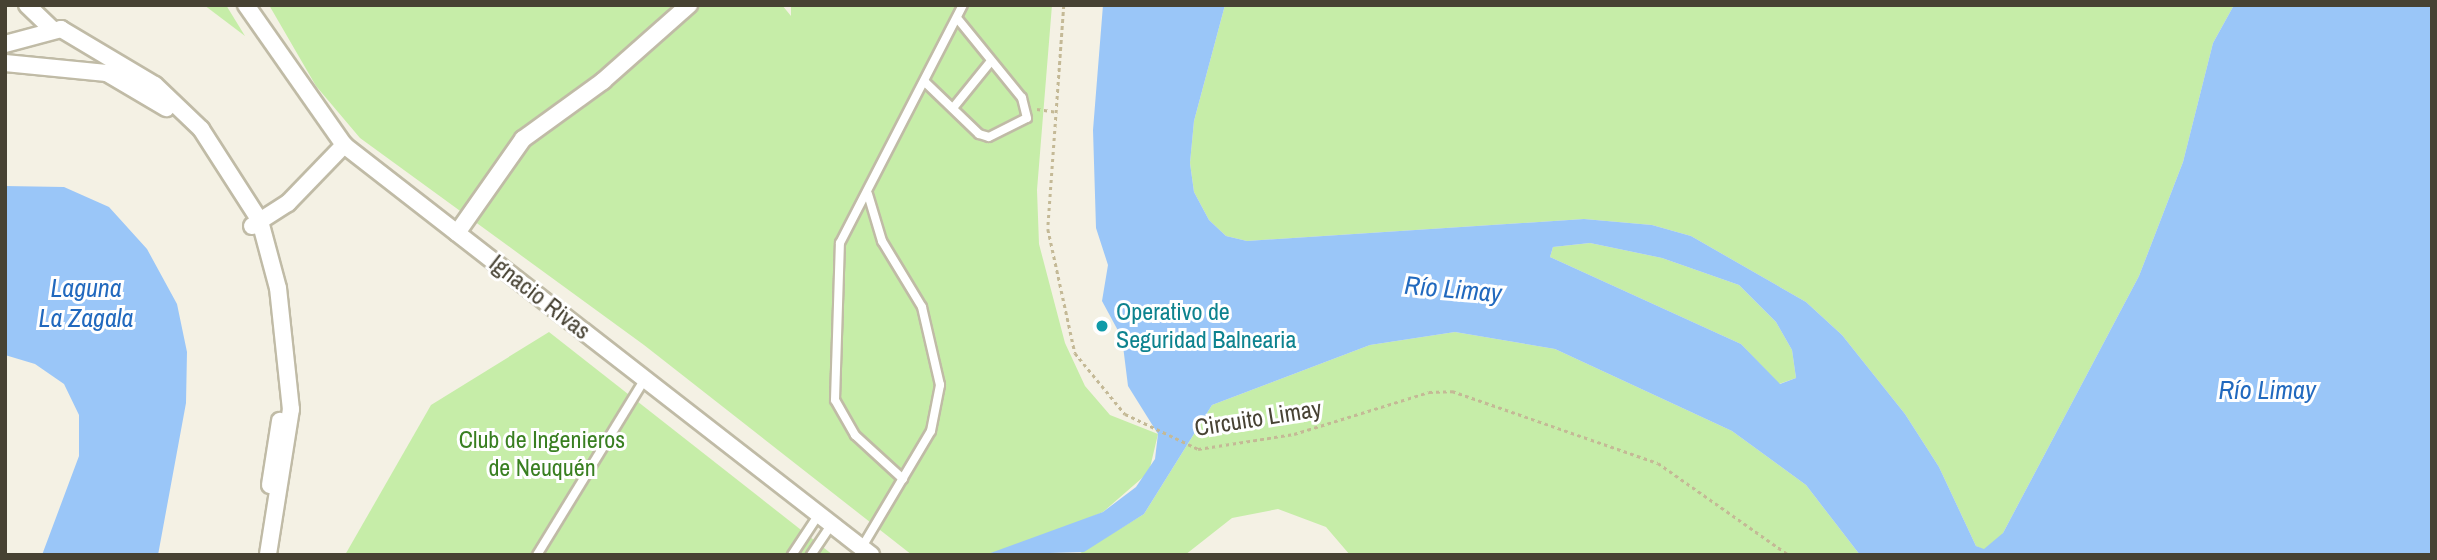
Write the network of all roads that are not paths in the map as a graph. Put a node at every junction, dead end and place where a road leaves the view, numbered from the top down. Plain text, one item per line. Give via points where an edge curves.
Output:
1 (27, 5) edge
2 (246, 5) edge
3 (689, 5) edge
4 (963, 5) edge
5 (957, 18) junction
6 (52, 29) junction
7 (8, 53) edge
8 (990, 61) junction
9 (110, 66) junction
10 (925, 82) junction
11 (953, 108) junction
12 (344, 145) junction
13 (868, 194) junction
14 (256, 223) junction
15 (457, 233) junction
16 (645, 379) junction
17 (902, 479) junction
18 (826, 519) junction
19 (866, 551) edge
20 (257, 555) edge
21 (268, 555) edge
22 (537, 555) edge
23 (792, 555) edge
24 (811, 555) edge

1 - 6 street
2 - 12 street, Ignacio Rivas
3 - 15 street via 604,81 523,139
4 - 5 lane
5 - 8 lane
5 - 10 lane
6 - 7 street
6 - 9 street
7 - 9 street
8 - 11 lane
8 - 11 lane via 1029,108 1027,118 989,137
9 - 14 street via 186,127
10 - 11 lane
10 - 13 lane
12 - 14 street via 288,203
12 - 15 street, Ignacio Rivas
13 - 17 lane via 882,241 922,307 940,385 931,431
13 - 17 lane via 840,243 835,400 855,435
14 - 20 street via 272,311 281,412
14 - 21 street via 278,289 291,409
15 - 16 street, Ignacio Rivas
16 - 18 street, Ignacio Rivas
16 - 22 lane
17 - 19 lane
18 - 19 street, Ignacio Rivas
18 - 23 lane
18 - 24 lane

